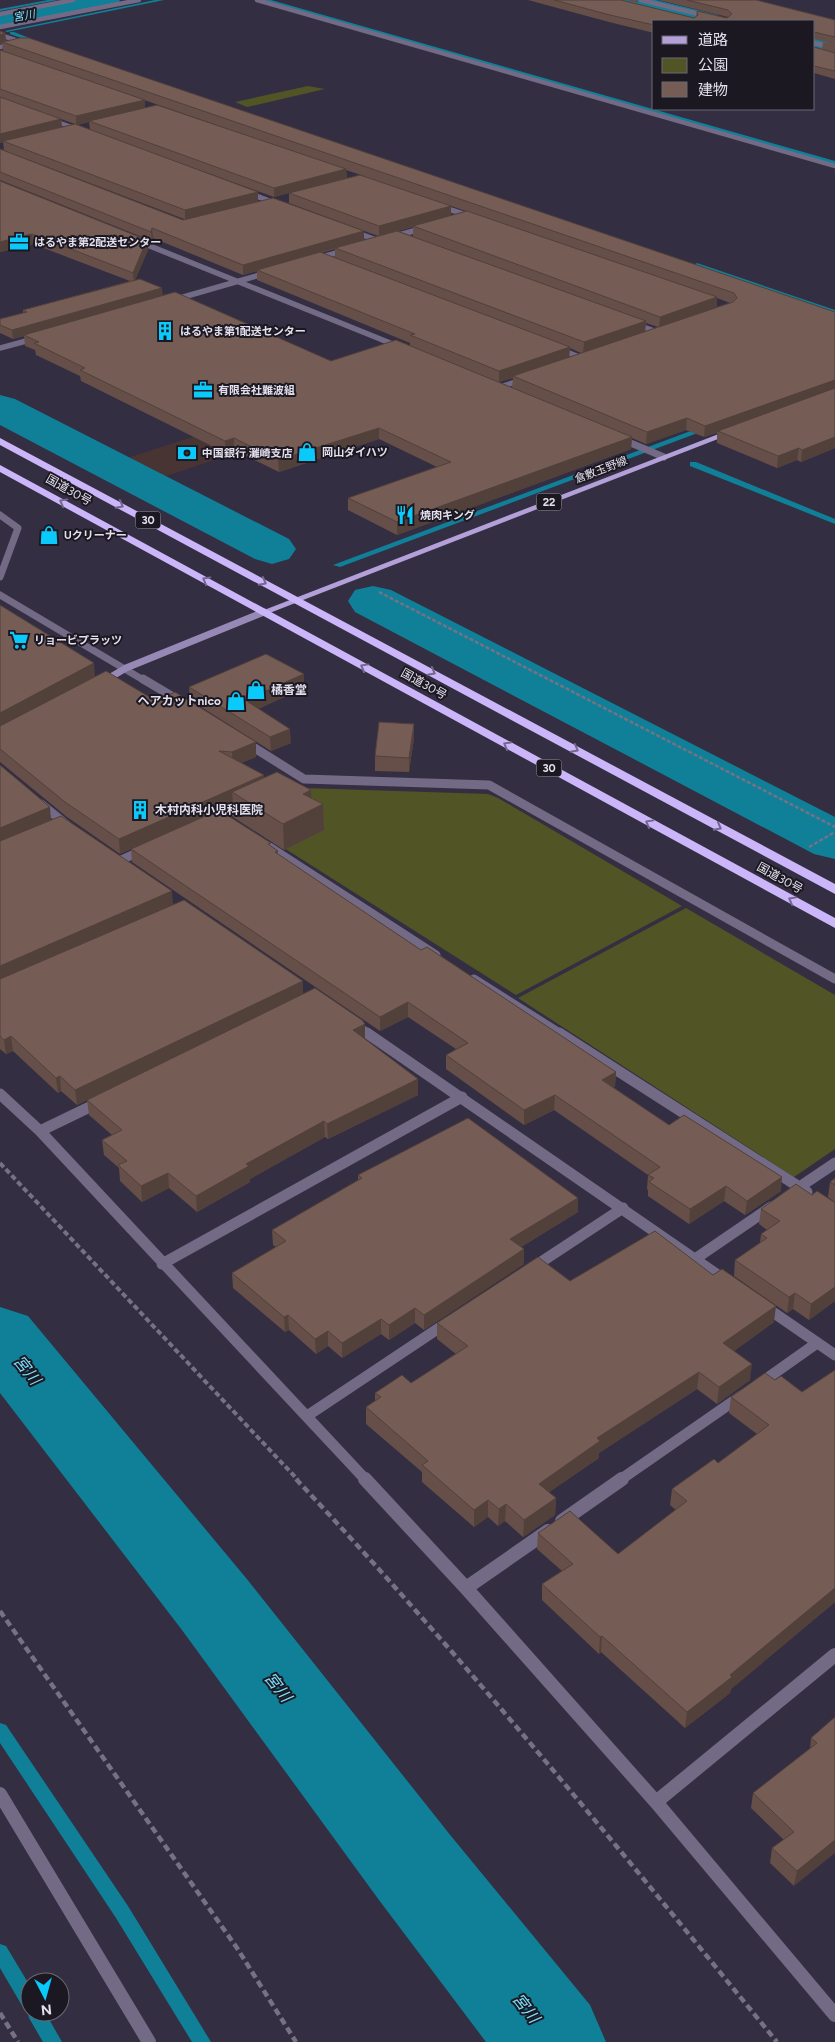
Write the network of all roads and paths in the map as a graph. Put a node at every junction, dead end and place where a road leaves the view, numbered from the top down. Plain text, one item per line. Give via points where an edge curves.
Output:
1 (74, 0) edge
2 (139, 0) edge
3 (257, 0) edge
4 (641, 0) edge
5 (0, 14) edge
6 (723, 20) edge
7 (0, 27) edge
8 (0, 36) edge
9 (815, 43) edge
10 (0, 47) edge
11 (835, 48) edge
12 (43, 117) edge
13 (77, 129) junction
14 (86, 130) edge
15 (67, 131) edge
16 (835, 166) edge
17 (236, 188) edge
18 (274, 202) junction
19 (283, 203) edge
20 (432, 204) edge
21 (265, 205) edge
22 (468, 216) junction
23 (460, 218) edge
24 (478, 219) edge
25 (433, 226) edge
26 (344, 228) edge
27 (398, 236) junction
28 (127, 237) edge
29 (407, 239) edge
30 (379, 241) junction
31 (369, 244) edge
32 (350, 249) edge
33 (321, 258) junction
34 (312, 260) edge
35 (330, 261) edge
36 (274, 271) edge
37 (236, 282) junction
38 (170, 300) edge
39 (622, 319) edge
40 (668, 330) edge
41 (660, 333) junction
42 (47, 335) edge
43 (651, 336) edge
44 (548, 345) edge
45 (0, 348) edge
46 (409, 351) edge
47 (592, 356) edge
48 (584, 358) junction
49 (574, 362) edge
50 (528, 378) edge
51 (490, 383) edge
52 (500, 387) junction
53 (508, 391) edge
54 (745, 427) edge
55 (614, 436) edge
56 (0, 441) edge
57 (664, 457) junction
58 (0, 468) edge
59 (0, 515) edge
60 (0, 577) edge
61 (352, 578) junction
62 (0, 595) edge
63 (296, 599) junction
64 (264, 612) junction
65 (126, 668) junction
66 (94, 686) edge
67 (186, 705) edge
68 (236, 737) edge
69 (35, 799) edge
70 (254, 801) edge
71 (203, 824) edge
72 (835, 827) edge
73 (835, 832) edge
74 (79, 833) edge
75 (262, 843) edge
76 (152, 846) edge
77 (811, 846) dead end
78 (118, 861) edge
79 (835, 890) edge
80 (835, 924) edge
81 (447, 961) edge
82 (464, 972) edge
83 (835, 979) edge
84 (346, 1019) edge
85 (0, 1094) edge
86 (111, 1097) edge
87 (462, 1098) junction
88 (40, 1131) junction
89 (0, 1163) edge
90 (835, 1163) edge
91 (799, 1187) junction
92 (814, 1197) edge
93 (623, 1208) junction
94 (695, 1259) junction
95 (162, 1264) junction
96 (523, 1273) edge
97 (736, 1287) edge
98 (752, 1298) edge
99 (456, 1317) edge
100 (817, 1343) junction
101 (835, 1355) edge
102 (306, 1416) junction
103 (466, 1588) junction
104 (0, 1611) edge
105 (835, 1655) edge
106 (0, 1794) edge
107 (656, 1802) junction
108 (0, 2013) edge
109 (835, 2015) edge
110 (18, 2042) edge
111 (149, 2042) edge
112 (296, 2042) edge
113 (777, 2042) edge

1 - 5 street
2 - 7 street
3 - 16 street
4 - 6 street
8 - 10 street via 24,43
9 - 11 street
12 - 13 street
13 - 14 street
13 - 15 street
17 - 18 street
18 - 19 street
18 - 21 street
20 - 22 street
22 - 23 street
22 - 24 street
25 - 27 street
26 - 30 street
27 - 29 street
27 - 30 street
28 - 37 street
30 - 31 street
32 - 33 street
33 - 34 street
33 - 35 street
36 - 37 street
37 - 38 street
37 - 46 street
39 - 41 street
40 - 41 street
41 - 43 street
42 - 45 street
44 - 48 street
47 - 48 street
48 - 49 street
50 - 52 street
51 - 52 street
52 - 53 street
54 - 57 main road, 倉敷玉野線 / 22
55 - 57 street
56 -> 63 highway, 国道30号 / 30
57 - 61 main road, 倉敷玉野線 / 22
64 -> 58 highway, 国道30号 / 30
59 - 60 street via 18,528
61 - 63 main road, 倉敷玉野線 / 22
61 - 72 path
62 - 65 street
63 - 64 main road, 倉敷玉野線 / 22
63 -> 79 highway, 国道30号 / 30
64 - 65 street
80 -> 64 highway, 国道30号 / 30
65 - 66 street
65 - 67 street
68 - 83 street via 300,781 489,785
69 - 74 street via 58,824
70 - 71 street via 225,819
73 - 77 path
75 - 81 street
76 - 78 street
82 - 91 street
84 - 87 street
85 - 88 street
86 - 88 street
87 - 93 street
87 - 95 street
88 - 95 street
89 - 113 path via 374,1562 626,1857
90 - 91 street
91 - 92 street
91 - 94 street
93 - 94 street
93 - 96 street
94 - 97 street
95 - 102 street
98 - 100 street
99 - 102 street
100 - 101 street
100 - 103 street
102 - 103 street
103 - 107 street
104 - 112 path via 237,1948
105 - 107 street
106 - 111 street
107 - 109 street
108 - 110 path

